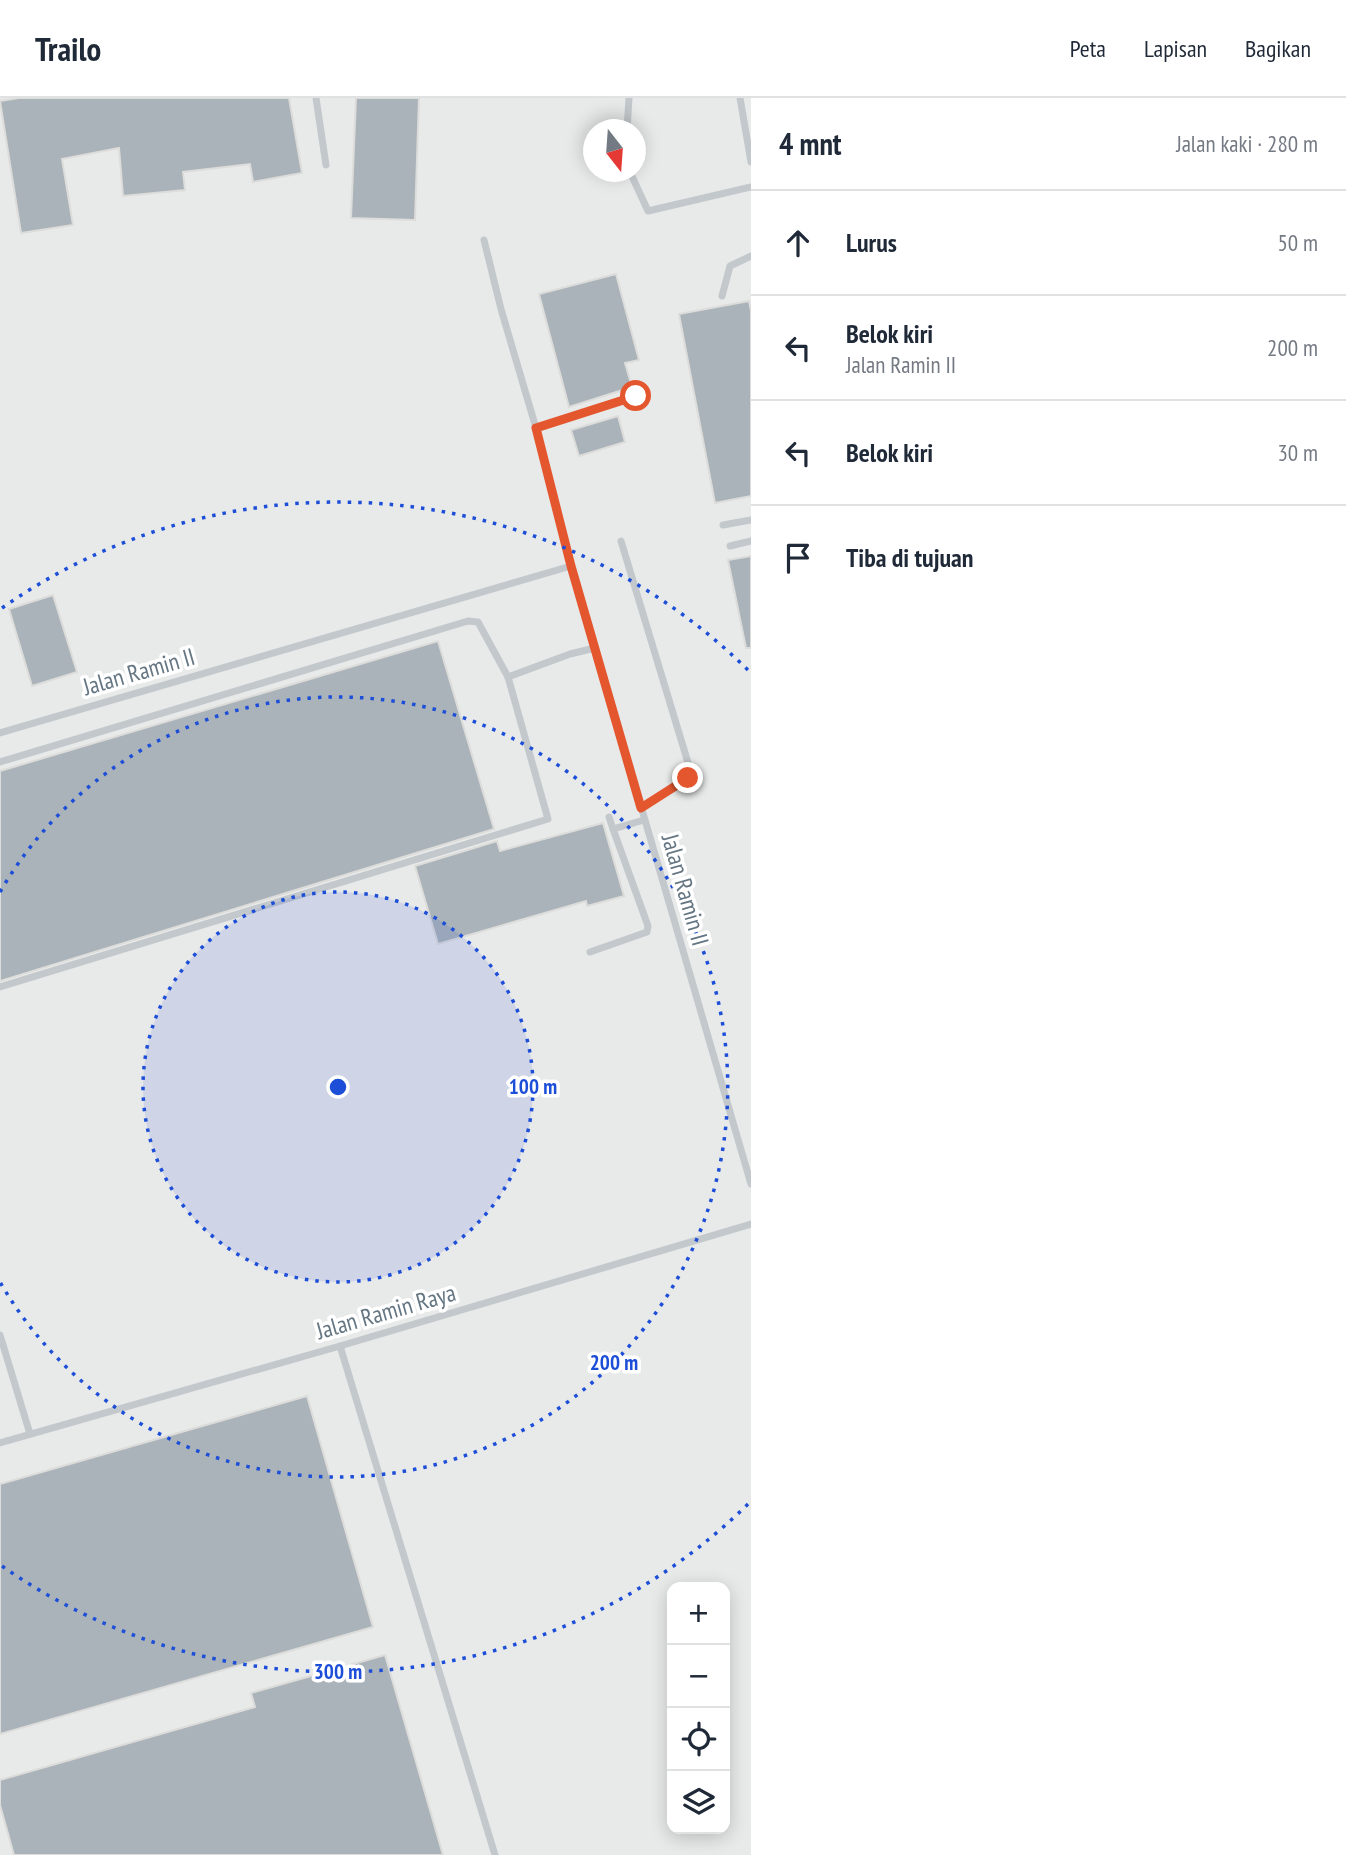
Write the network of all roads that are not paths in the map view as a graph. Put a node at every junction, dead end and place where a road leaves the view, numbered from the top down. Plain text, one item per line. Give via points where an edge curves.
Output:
1 (316, 98) edge
2 (629, 98) edge
3 (740, 98) edge
4 (628, 119) edge
5 (751, 162) edge
6 (326, 165) dead end
7 (635, 182) edge
8 (751, 187) edge
9 (484, 240) dead end
10 (751, 256) edge
11 (722, 296) dead end
12 (636, 396) dead end
13 (536, 428) junction
14 (751, 520) edge
15 (723, 525) dead end
16 (621, 541) dead end
17 (751, 541) edge
18 (730, 546) dead end
19 (571, 566) junction
20 (596, 648) junction
21 (508, 677) junction
22 (0, 733) edge
23 (0, 762) edge
24 (641, 808) junction
25 (609, 817) dead end
26 (644, 820) junction
27 (613, 829) junction
28 (590, 952) dead end
29 (0, 987) edge
30 (751, 1184) edge
31 (751, 1224) edge
32 (0, 1335) edge
33 (340, 1346) junction
34 (30, 1434) junction
35 (0, 1443) edge
36 (495, 1855) edge

1 - 6 lane
2 - 4 lane
3 - 5 lane
7 - 8 lane via 648,211
9 - 13 lane, Jalan Ramin II
10 - 11 lane via 730,266
12 - 13 lane
13 - 19 lane, Jalan Ramin II
14 - 15 lane
16 - 24 lane via 689,766 686,780
17 - 18 lane
19 - 20 lane, Jalan Ramin II
19 - 22 lane, Jalan Ramin II
20 - 21 lane
20 - 24 lane, Jalan Ramin II
21 - 23 lane via 480,625 473,621
21 - 29 lane via 548,820
24 - 26 lane, Jalan Ramin II
25 - 27 lane
26 - 27 lane
26 - 30 lane, Jalan Ramin II
27 - 28 lane via 648,930
31 - 33 lane, Jalan Ramin Raya
32 - 34 lane
33 - 34 lane, Jalan Ramin Raya
33 - 36 lane
34 - 35 lane, Jalan Ramin Raya

